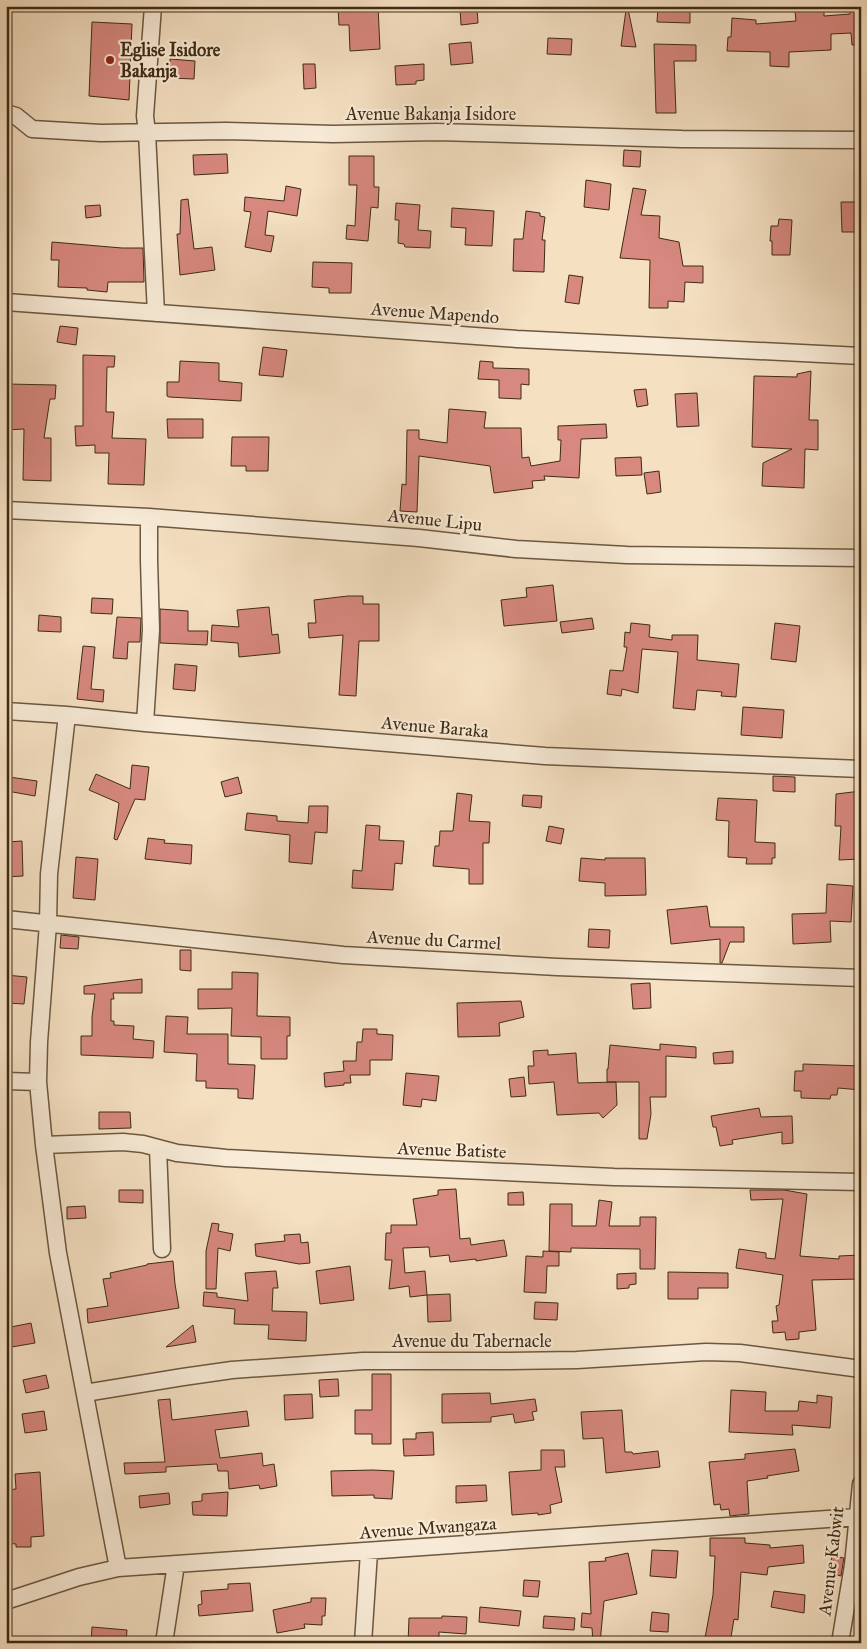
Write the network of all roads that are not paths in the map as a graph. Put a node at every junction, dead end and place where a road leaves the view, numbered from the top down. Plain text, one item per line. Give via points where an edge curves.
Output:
1 (154, 6) edge
2 (6, 113) edge
3 (147, 133) junction
4 (861, 140) edge
5 (6, 302) edge
6 (156, 314) junction
7 (861, 356) edge
8 (6, 510) edge
9 (149, 516) junction
10 (861, 558) edge
11 (6, 711) edge
12 (67, 715) junction
13 (145, 723) junction
14 (861, 769) edge
15 (6, 918) edge
16 (48, 924) junction
17 (861, 978) edge
18 (6, 1081) edge
19 (38, 1082) junction
20 (44, 1145) junction
21 (158, 1148) junction
22 (861, 1182) edge
23 (162, 1249) dead end
24 (861, 1369) edge
25 (85, 1393) junction
26 (861, 1484) edge
27 (857, 1516) junction
28 (369, 1552) junction
29 (176, 1564) junction
30 (118, 1568) junction
31 (6, 1601) edge
32 (164, 1643) edge
33 (363, 1643) edge
34 (840, 1643) edge

1 - 3 street via 145,101
2 - 3 street, Avenue Bakanja Isidore via 16,116 32,129
3 - 4 street, Avenue Bakanja Isidore via 437,132
3 - 6 street
5 - 6 street, Avenue Mapendo
6 - 7 street, Avenue Mapendo via 517,339
8 - 9 street, Avenue Lipu
9 - 10 street, Avenue Lipu via 581,553
9 - 13 street via 151,630
11 - 12 street, Avenue Baraka
12 - 13 street, Avenue Baraka
12 - 16 street via 49,874
13 - 14 street, Avenue Baraka via 546,756
15 - 16 street, Avenue du Carmel
16 - 17 street, Avenue du Carmel via 343,955
16 - 19 street
18 - 19 street
19 - 20 street
20 - 21 street, Avenue Batiste via 123,1142
20 - 25 street via 58,1253
21 - 22 street, Avenue Batiste via 226,1158 375,1166 614,1177
21 - 23 street
24 - 25 street, Avenue du Tabernacle via 740,1353 706,1352 577,1360 373,1361 232,1370
25 - 30 street
26 - 27 street, Avenue Kabwit
27 - 28 street, Avenue Mwangaza
27 - 34 street, Avenue Kabwit
28 - 29 street, Avenue Mwangaza
28 - 33 street
29 - 30 street, Avenue Mwangaza
29 - 32 street
30 - 31 street, Avenue Mwangaza

